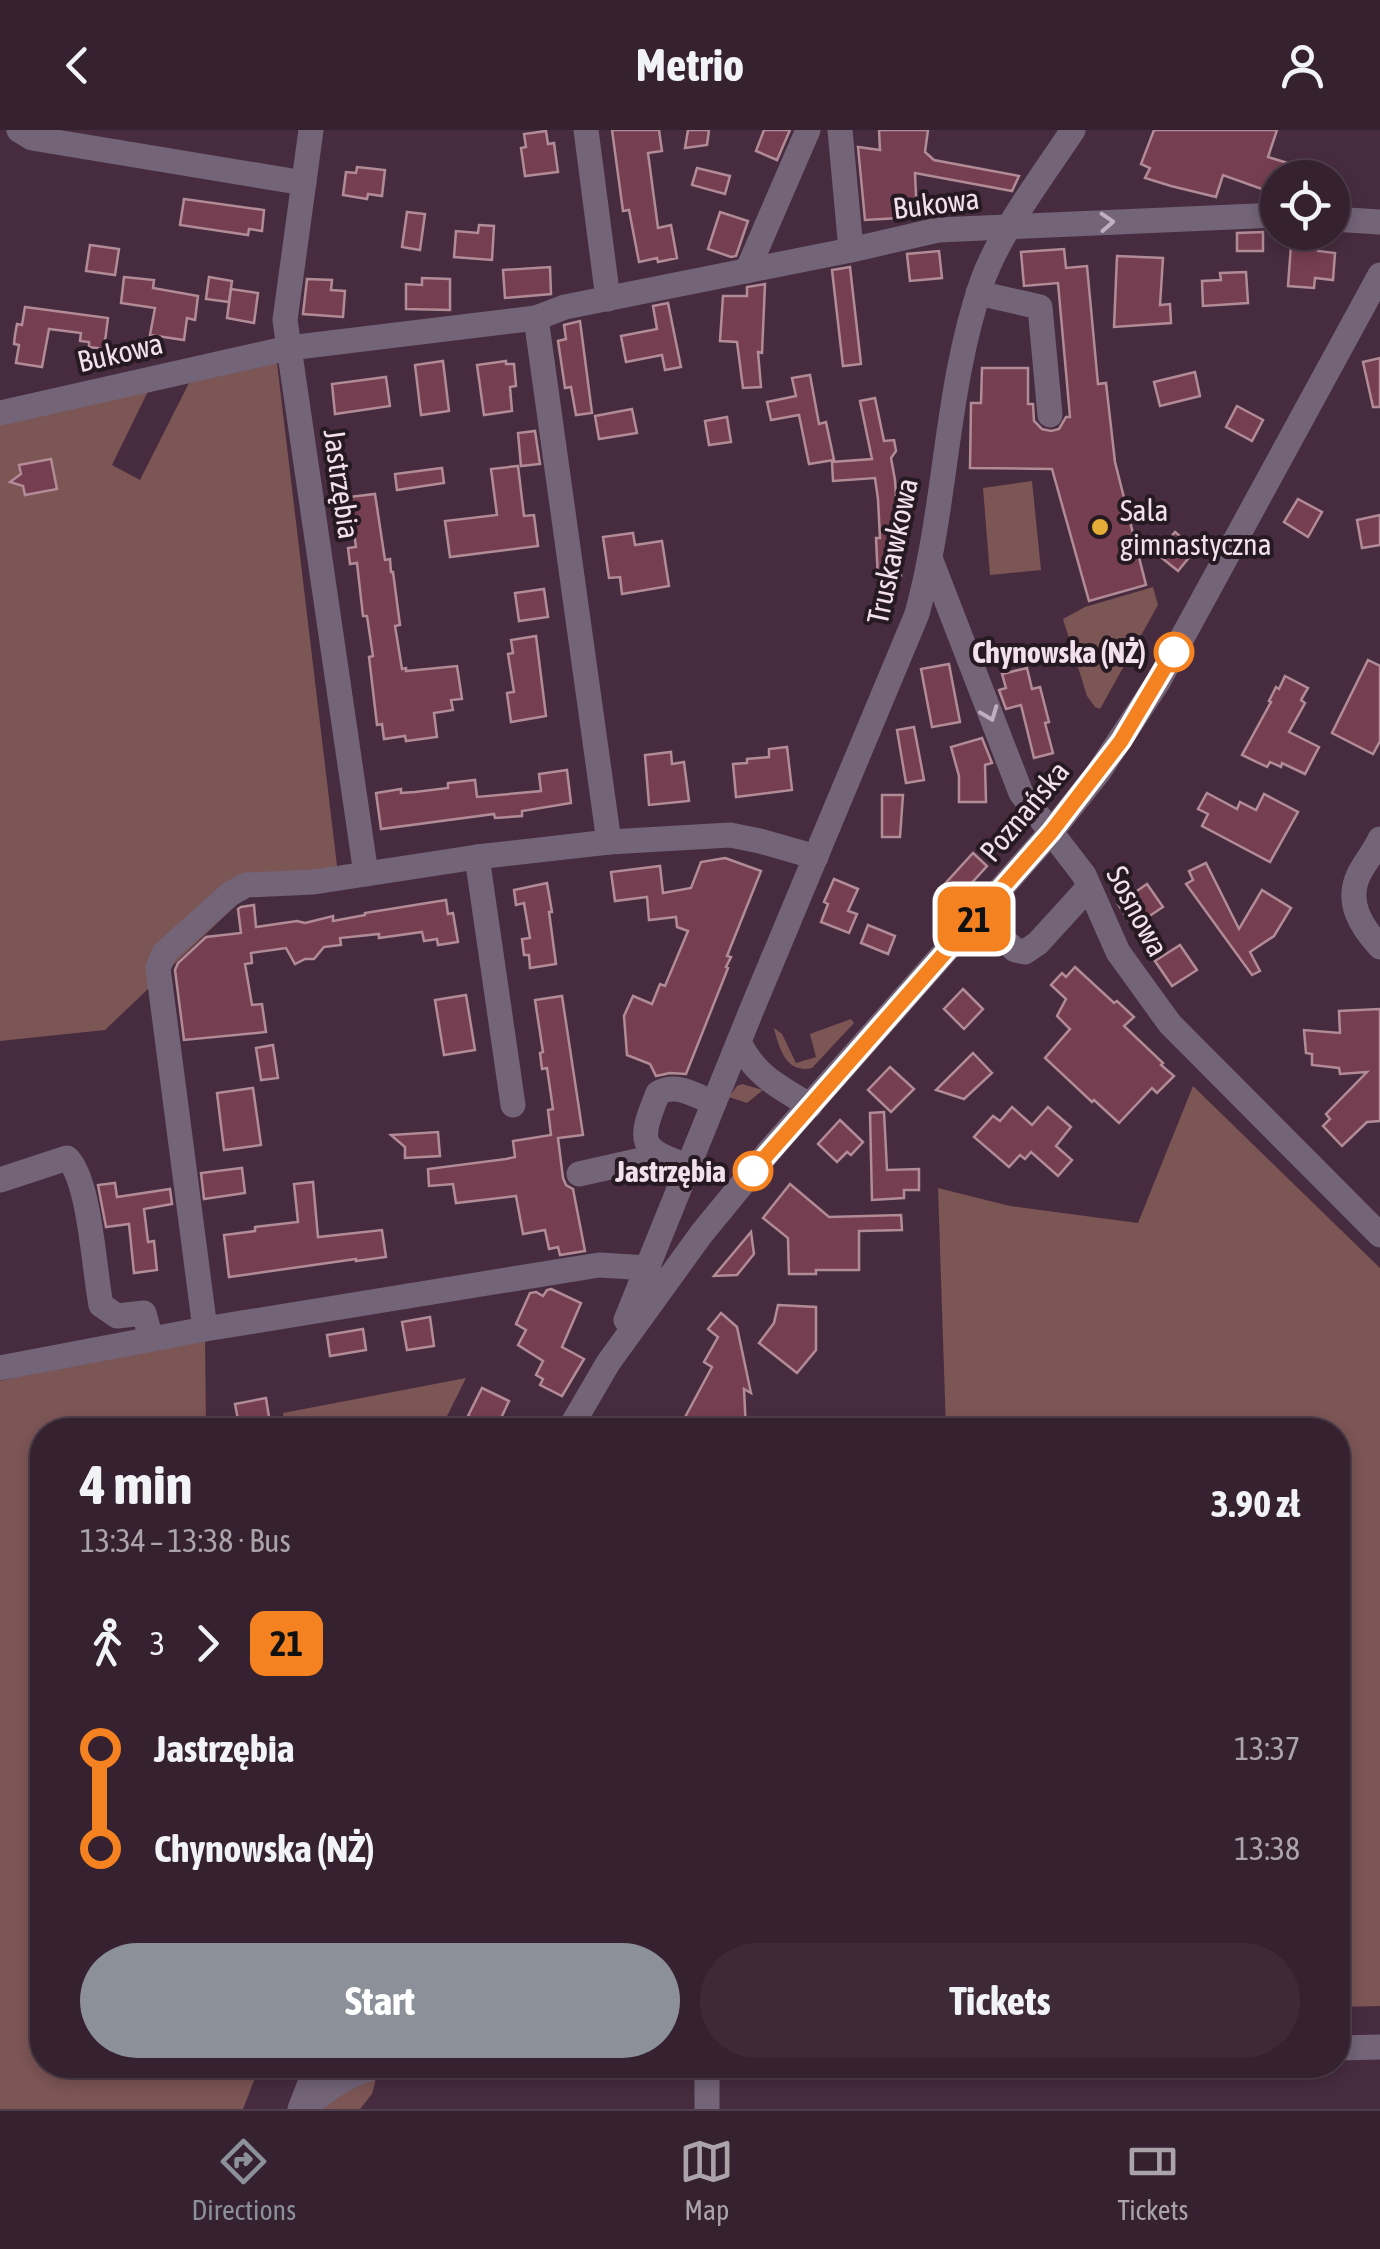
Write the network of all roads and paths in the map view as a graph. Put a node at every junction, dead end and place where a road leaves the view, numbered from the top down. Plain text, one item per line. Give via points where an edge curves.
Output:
1 (19, 130) edge
2 (311, 130) edge
3 (586, 130) edge
4 (808, 130) edge
5 (840, 130) edge
6 (1073, 130) edge
7 (304, 182) junction
8 (1260, 217) edge
9 (1350, 220) edge
10 (1380, 222) edge
11 (1010, 227) junction
12 (850, 250) junction
13 (747, 271) junction
14 (1380, 275) edge
15 (978, 294) junction
16 (608, 299) junction
17 (536, 318) junction
18 (290, 348) junction
19 (0, 413) edge
20 (1050, 415) dead end
21 (930, 558) junction
22 (1051, 832) junction
23 (1380, 839) edge
24 (610, 842) junction
25 (816, 857) junction
26 (476, 858) junction
27 (366, 874) junction
28 (1089, 887) junction
29 (978, 915) junction
30 (1380, 948) edge
31 (739, 1042) junction
32 (714, 1103) junction
33 (513, 1105) dead end
34 (810, 1106) junction
35 (659, 1156) junction
36 (690, 1166) junction
37 (579, 1174) dead end
38 (0, 1180) edge
39 (1380, 1235) edge
40 (649, 1268) junction
41 (205, 1329) junction
42 (152, 1339) junction
43 (608, 1364) junction
44 (0, 1368) edge
45 (575, 1418) edge
46 (1380, 2047) edge
47 (1350, 2048) edge
48 (313, 2078) edge
49 (346, 2078) edge
50 (708, 2078) edge
51 (301, 2109) edge
52 (707, 2109) edge

1 - 7 street via 32,138
2 - 7 street, Jastrzębia
3 - 16 street
4 - 13 street
5 - 12 street
6 - 11 street, Truskawkowa
7 - 18 street, Jastrzębia via 285,320
11 -> 8 street, Bukowa
9 - 10 street
11 - 12 street, Bukowa via 938,230
11 - 15 street, Truskawkowa
12 - 13 street, Bukowa
13 - 16 street, Bukowa
14 - 22 street, Poznańska via 1158,682
15 - 20 street via 1040,307
15 - 21 street, Truskawkowa
16 - 17 street, Bukowa
17 - 18 street, Bukowa
17 - 24 street
18 - 19 street, Bukowa
18 - 27 street, Jastrzębia
21 -> 22 street, Sosnowa via 1021,793
21 - 25 street, Truskawkowa via 917,614
22 - 28 street, Sosnowa
22 - 29 street, Poznańska
23 - 30 street via 1353,897 1358,921
24 - 25 street via 730,835
24 - 26 street
25 - 31 street, Truskawkowa
26 - 27 street
26 - 33 street
27 - 41 street via 246,885 164,953 158,968
28 - 29 street via 1025,952
28 - 39 street, Sosnowa via 1117,951 1170,1024
29 - 34 street, Poznańska
31 - 32 street, Truskawkowa
31 - 34 street via 765,1078
32 - 35 street via 680,1089 658,1093 646,1134
32 - 36 street, Truskawkowa
34 - 43 street, Poznańska via 702,1233
35 - 36 street
35 - 37 street
36 - 40 street, Truskawkowa
38 - 42 street via 67,1158 76,1166 100,1305 116,1316 144,1313
40 - 41 street via 599,1265
40 - 43 street, Truskawkowa
41 - 42 street
42 - 44 street
43 - 45 street, Poznańska
46 - 47 street
48 - 51 street
49 - 51 street
50 - 52 street

